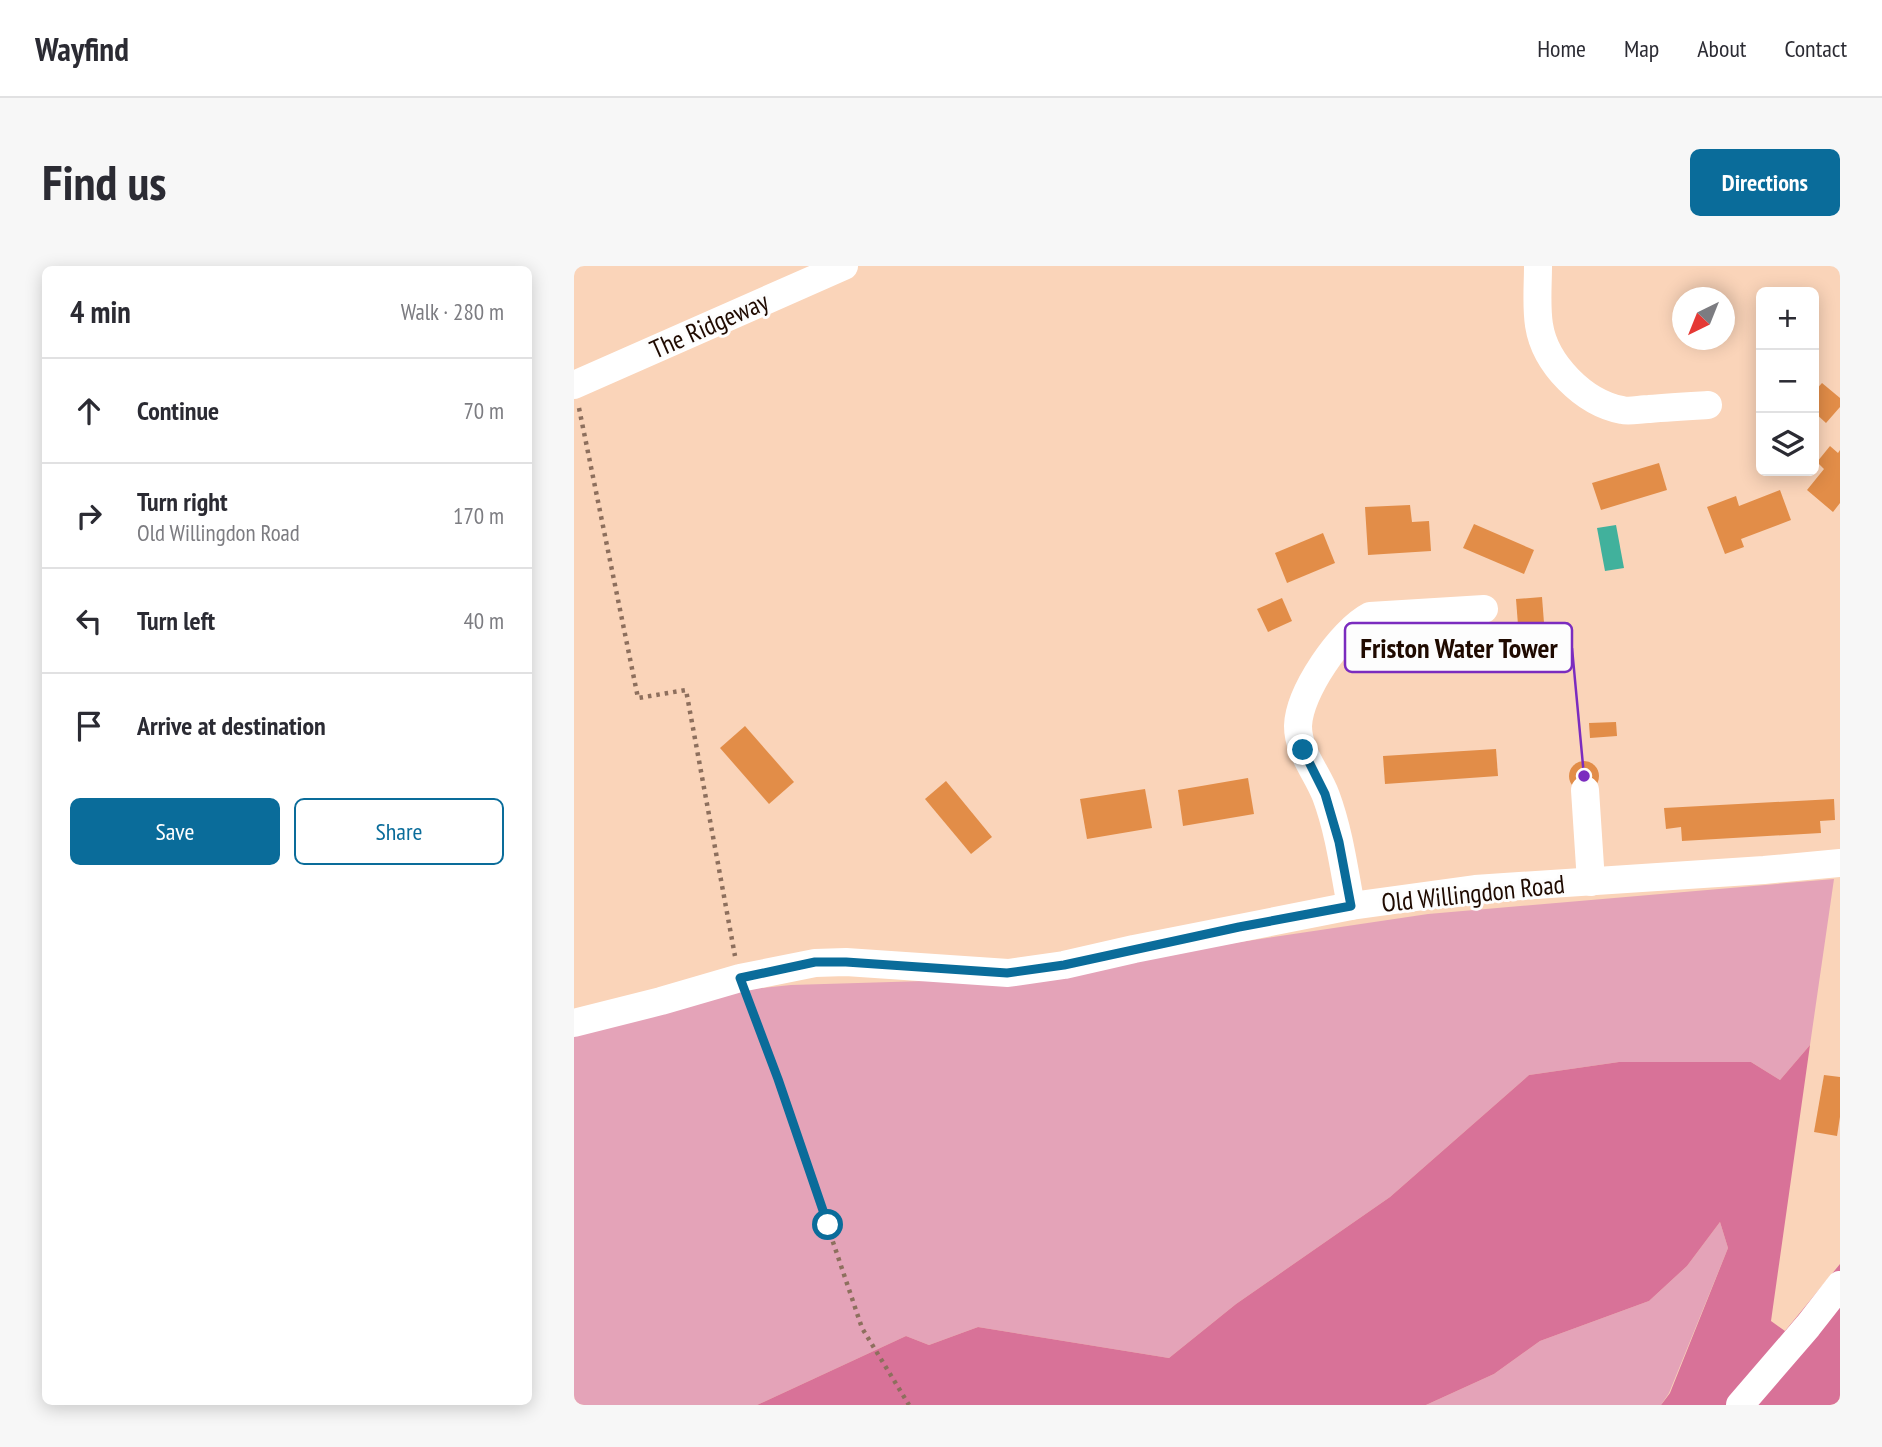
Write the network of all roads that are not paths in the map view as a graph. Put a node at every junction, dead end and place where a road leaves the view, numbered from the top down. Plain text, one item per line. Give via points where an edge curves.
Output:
1 (844, 266) edge
2 (1538, 266) edge
3 (574, 385) edge
4 (1708, 405) dead end
5 (1484, 609) dead end
6 (1584, 790) dead end
7 (1840, 863) edge
8 (1591, 881) junction
9 (1351, 906) junction
10 (574, 1023) edge
11 (1840, 1285) edge
12 (1740, 1405) edge

1 - 3 street, The Ridgeway
2 - 4 street via 1539,326 1555,363 1572,383 1592,398 1624,411
5 - 9 street via 1370,616 1358,622 1323,662 1305,699 1298,725 1303,750 1325,794
6 - 8 street
7 - 8 street, Old Willingdon Road
8 - 9 street, Old Willingdon Road via 1475,889
9 - 10 street, Old Willingdon Road via 1007,973 815,962
11 - 12 street

